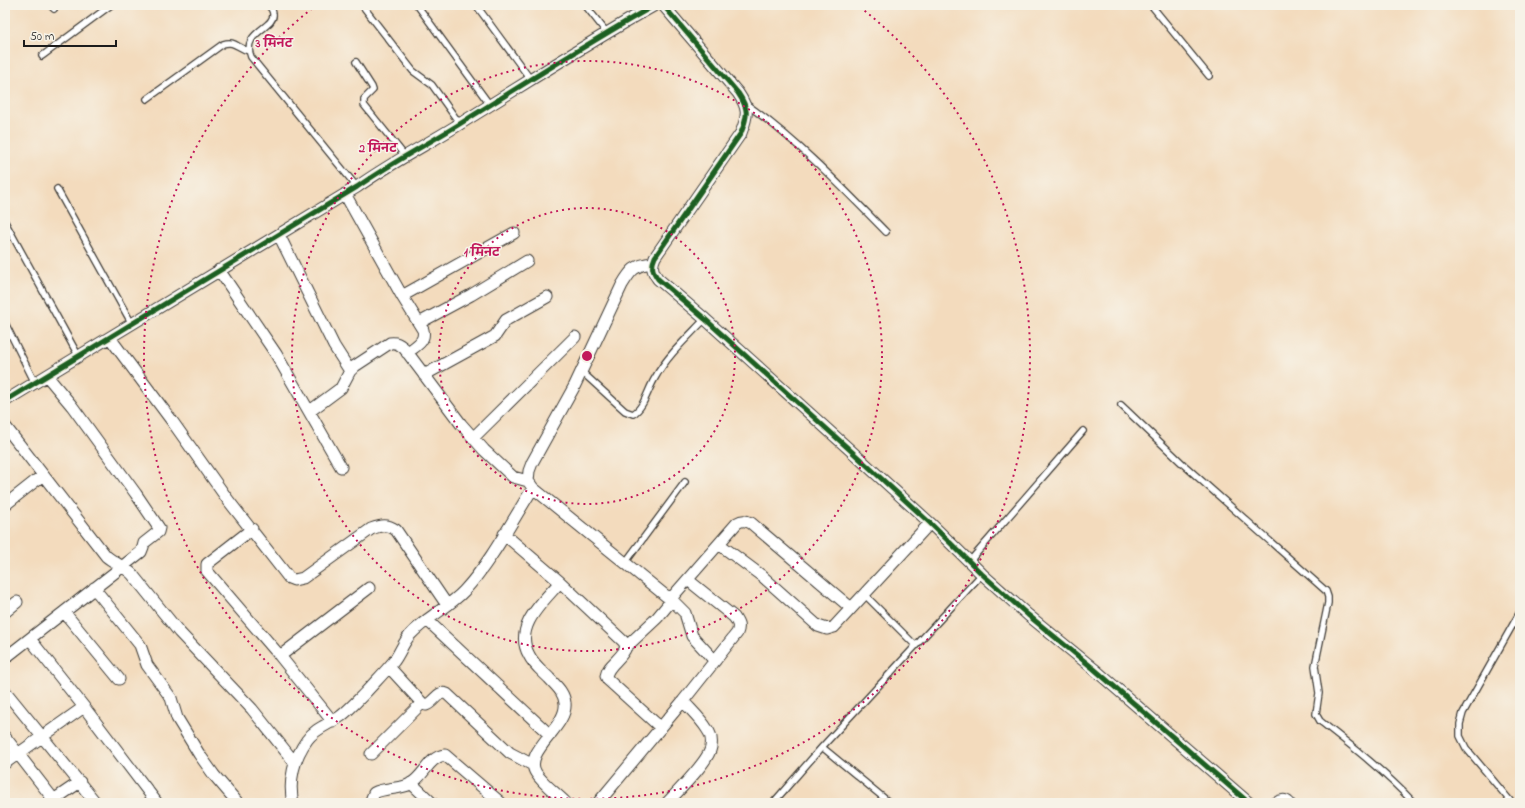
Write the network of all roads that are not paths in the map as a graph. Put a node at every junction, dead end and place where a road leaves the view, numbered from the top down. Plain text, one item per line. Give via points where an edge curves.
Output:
1 (111, 5) edge
2 (268, 5) edge
3 (362, 5) edge
4 (417, 5) edge
5 (476, 5) edge
6 (585, 5) edge
7 (663, 5) edge
8 (1151, 5) edge
9 (648, 7) edge
10 (607, 33) junction
11 (249, 51) junction
12 (42, 56) dead end
13 (356, 62) dead end
14 (1209, 76) dead end
15 (531, 80) junction
16 (147, 99) dead end
17 (745, 104) junction
18 (490, 106) junction
19 (460, 124) junction
20 (405, 156) junction
21 (357, 187) junction
22 (57, 190) dead end
23 (345, 194) junction
24 (5, 222) edge
25 (886, 232) dead end
26 (514, 233) dead end
27 (279, 235) junction
28 (527, 261) dead end
29 (653, 263) junction
30 (219, 270) junction
31 (402, 296) junction
32 (547, 297) dead end
33 (705, 319) junction
34 (5, 323) edge
35 (132, 324) junction
36 (419, 324) junction
37 (575, 337) dead end
38 (110, 338) junction
39 (407, 353) junction
40 (79, 358) junction
41 (350, 371) junction
42 (582, 372) junction
43 (424, 375) junction
44 (46, 376) junction
45 (35, 383) junction
46 (5, 401) edge
47 (1121, 405) dead end
48 (310, 411) junction
49 (5, 426) edge
50 (1083, 431) dead end
51 (473, 438) junction
52 (341, 467) dead end
53 (43, 475) junction
54 (685, 482) dead end
55 (531, 484) junction
56 (5, 505) edge
57 (930, 523) junction
58 (252, 529) junction
59 (504, 534) junction
60 (719, 544) junction
61 (969, 562) junction
62 (625, 563) junction
63 (123, 566) junction
64 (982, 574) junction
65 (688, 580) junction
66 (560, 582) junction
67 (94, 588) junction
68 (369, 588) dead end
69 (864, 594) junction
70 (670, 598) junction
71 (17, 602) dead end
72 (447, 605) junction
73 (851, 608) junction
74 (5, 612) edge
75 (64, 612) junction
76 (1520, 612) edge
77 (427, 620) junction
78 (30, 639) junction
79 (915, 645) junction
80 (626, 647) junction
81 (280, 656) junction
82 (5, 658) edge
83 (715, 661) junction
84 (389, 666) junction
85 (118, 679) dead end
86 (5, 691) edge
87 (683, 701) junction
88 (422, 703) junction
89 (84, 707) junction
90 (333, 722) junction
91 (661, 728) junction
92 (43, 736) junction
93 (550, 736) junction
94 (5, 737) edge
95 (822, 747) junction
96 (19, 754) junction
97 (371, 754) dead end
98 (5, 763) edge
99 (295, 763) junction
100 (533, 765) junction
101 (80, 782) junction
102 (411, 784) junction
103 (52, 801) edge
104 (96, 803) edge
105 (157, 803) edge
106 (238, 803) edge
107 (293, 803) edge
108 (370, 803) edge
109 (432, 803) edge
110 (501, 803) edge
111 (566, 803) edge
112 (598, 803) edge
113 (668, 803) edge
114 (773, 803) edge
115 (890, 803) edge
116 (1249, 803) edge
117 (1276, 803) edge
118 (1289, 803) edge
119 (1414, 803) edge
120 (1512, 803) edge

1 - 12 lane
2 - 11 lane via 273,14 272,20 251,40
3 - 19 lane via 413,71 432,86
4 - 18 lane
5 - 15 lane
6 - 10 lane
7 - 17 street
8 - 14 lane
9 - 10 street
10 - 15 street
11 - 16 lane via 243,50 234,42 223,44
11 - 21 lane via 282,96
13 - 20 lane via 373,90 364,99 364,105
15 - 18 street
17 - 25 lane via 798,144
17 - 29 street via 746,122 741,133
18 - 19 street
19 - 20 street
20 - 21 street
21 - 23 street
22 - 35 lane
23 - 27 street
23 - 31 street
24 - 40 lane
26 - 31 street
27 - 30 street
27 - 41 street via 334,346
28 - 36 street
29 - 33 street via 653,272 658,279
29 - 42 street via 640,264 630,272
30 - 35 street
30 - 48 street via 276,354
31 - 36 street
32 - 43 street via 506,320 495,336
33 - 42 lane via 664,364 635,413 625,411
33 - 57 street
34 - 45 lane
35 - 38 street
36 - 39 street via 424,335 422,341
37 - 51 street
38 - 40 street
38 - 58 street
39 - 41 street via 399,344 390,343
39 - 43 street
40 - 44 street
41 - 48 street via 341,388
42 - 55 street via 528,471
43 - 51 street
44 - 45 street
44 - 63 street via 72,406 159,528 158,532 144,543 140,552
45 - 46 street
47 - 119 lane via 1184,465 1326,591 1328,604 1315,666 1319,693 1316,714 1320,721 1375,765
48 - 52 street
49 - 53 street
50 - 61 lane
51 - 55 street via 506,472
53 - 56 street
53 - 63 street via 106,556
54 - 62 lane
55 - 59 street
55 - 62 street
57 - 61 street
57 - 69 street
58 - 72 street via 289,578 294,580 303,578 371,529 382,525 390,526 396,530
58 - 81 street via 208,564 207,571
59 - 66 street
59 - 72 street via 476,577
60 - 65 street
60 - 73 street via 762,576 818,626 827,629 834,627
60 - 73 street via 737,523 746,520
61 - 64 street
62 - 70 street
63 - 67 street
63 - 99 street via 252,709
64 - 79 lane
64 - 116 street
65 - 70 street
65 - 83 street via 738,623 737,633
66 - 80 street via 624,642
66 - 93 street via 532,614 526,627 524,643 529,656 562,692 564,714
67 - 75 street
67 - 106 street via 140,645 147,665 171,698 177,718 214,775
68 - 81 street
69 - 73 street
69 - 79 lane
70 - 80 street via 657,618
70 - 83 street via 685,613 692,636
71 - 74 street
72 - 77 street
75 - 78 street
75 - 85 street
76 - 120 lane via 1463,713 1460,724 1460,736 1466,748
77 - 84 street via 409,636
77 - 93 street
78 - 82 street
78 - 89 street
79 - 95 lane
80 - 91 street via 609,668 606,676
81 - 90 street
83 - 87 street
84 - 88 street
84 - 90 street via 352,706
86 - 92 street
87 - 91 street
87 - 113 street via 708,730 711,748 698,768
88 - 97 street
88 - 100 street via 430,704 439,694 448,694 510,753
89 - 92 street
89 - 105 street
90 - 99 street via 308,738 300,749
91 - 112 street
92 - 96 street
92 - 101 street
93 - 100 street via 534,757
94 - 96 street
95 - 114 lane
95 - 115 lane
96 - 98 street
96 - 103 street
99 - 107 street via 291,793
100 - 111 street via 540,778
101 - 103 street
101 - 104 street
102 - 108 street via 380,790 374,793
102 - 109 street
102 - 110 street via 434,758 446,755
117 - 118 street via 1285,800

